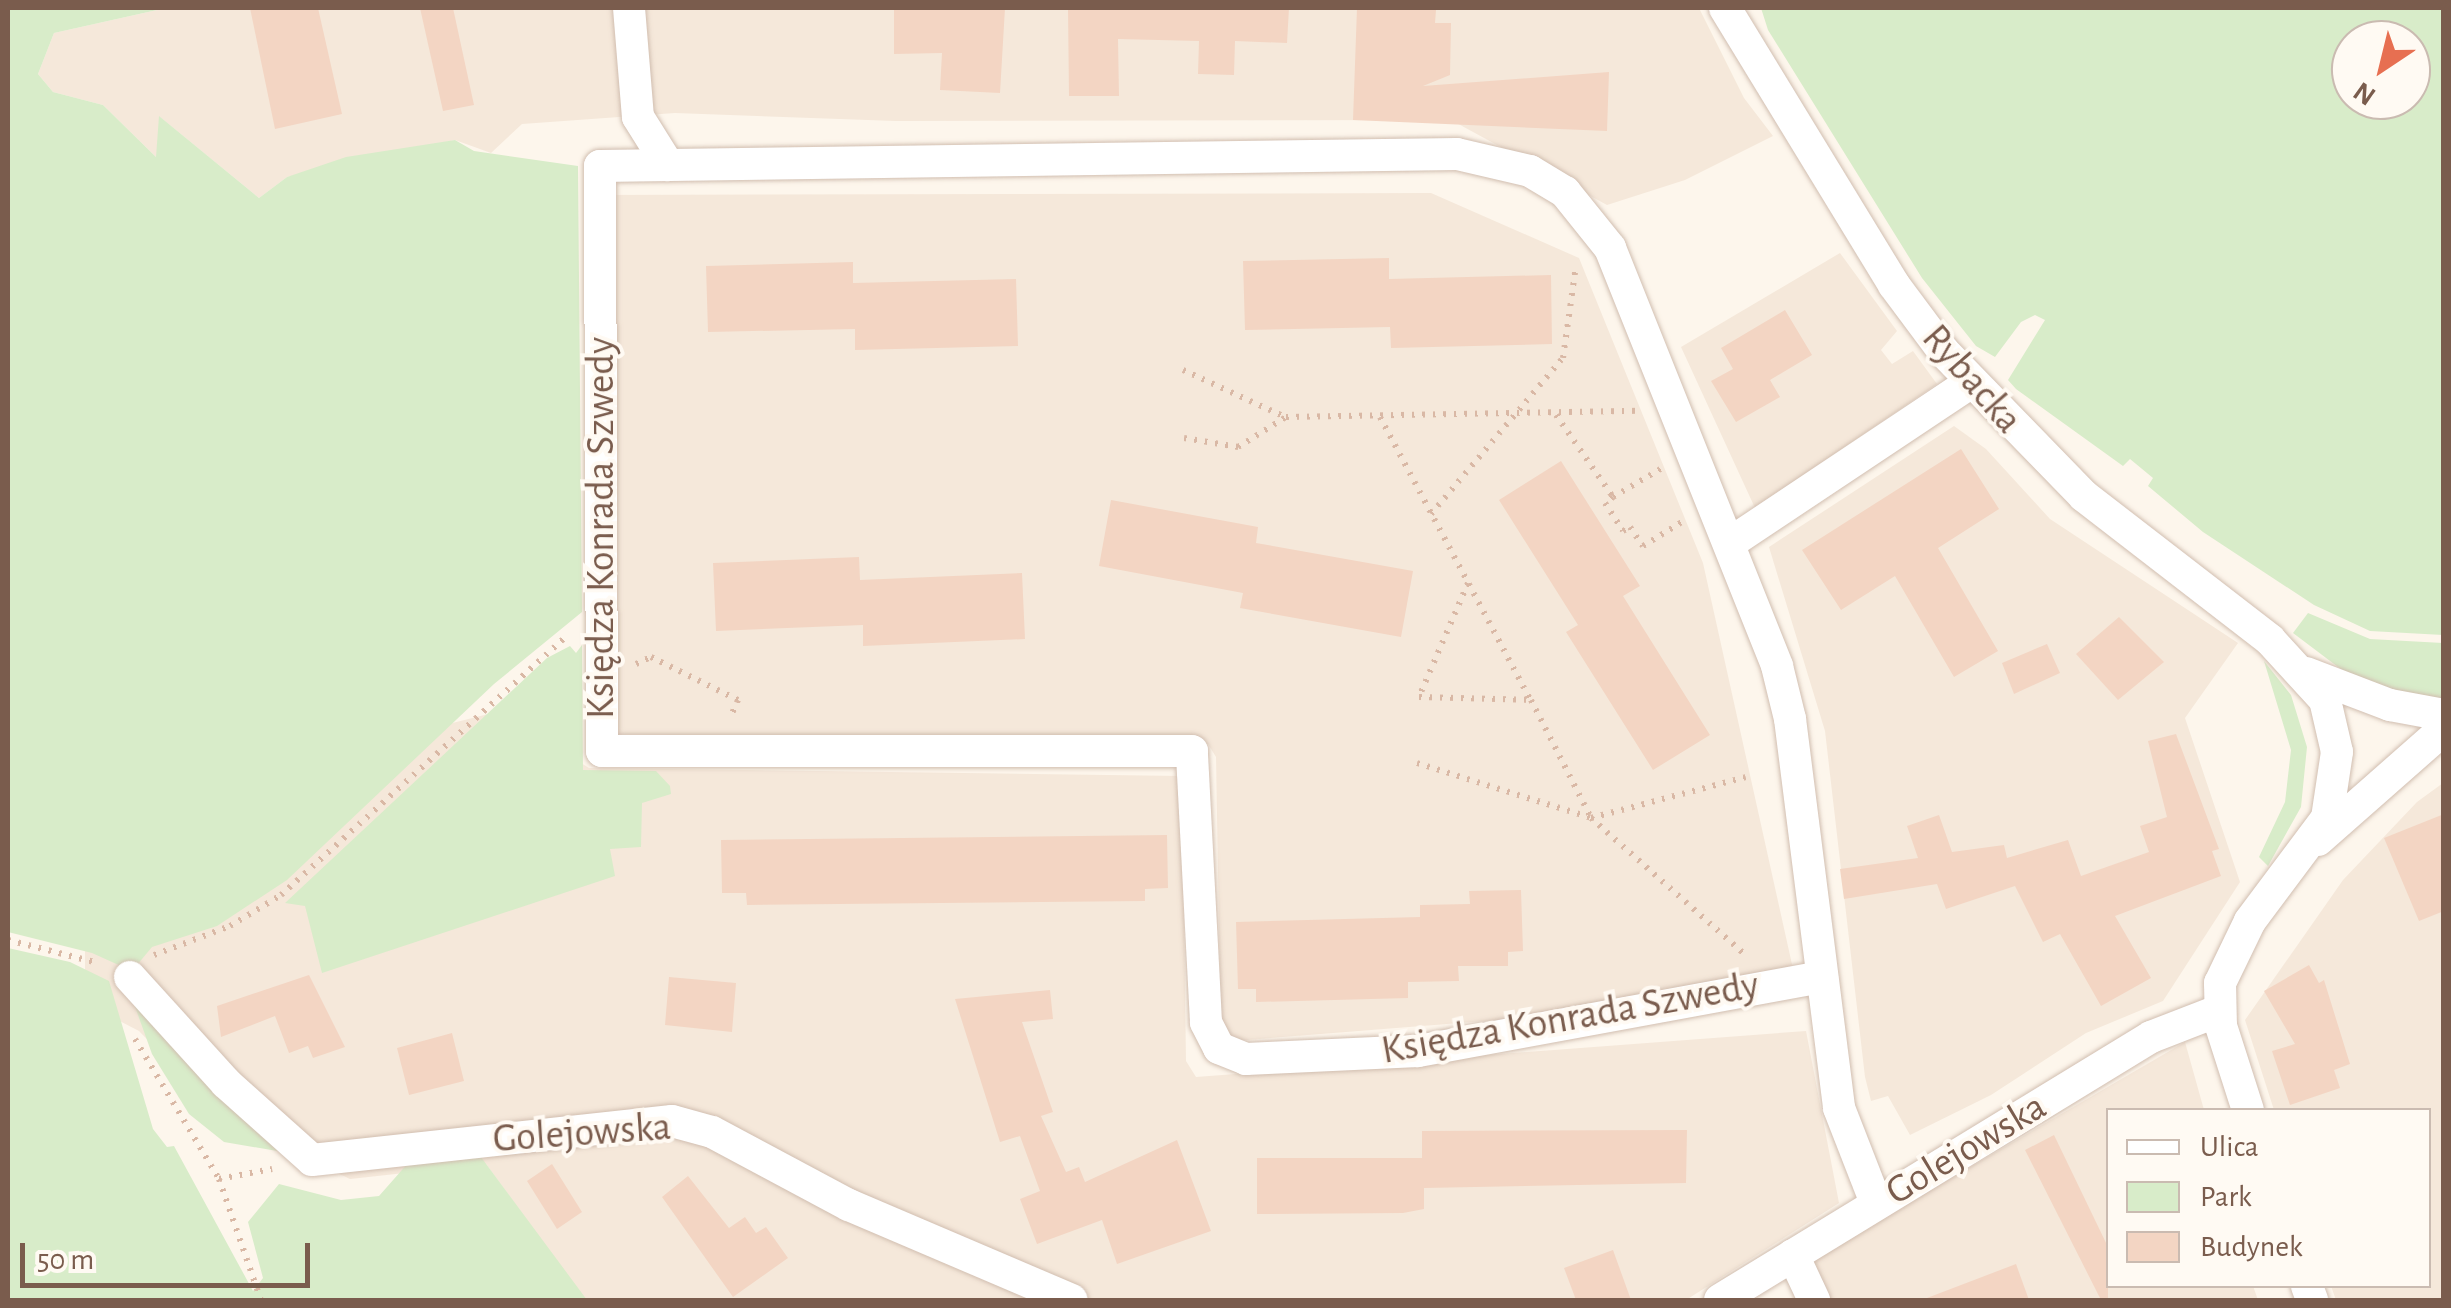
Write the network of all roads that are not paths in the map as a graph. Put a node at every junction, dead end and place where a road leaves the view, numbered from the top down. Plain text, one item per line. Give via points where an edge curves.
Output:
1 (629, 8) edge
2 (1725, 8) edge
3 (668, 165) junction
4 (1971, 382) junction
5 (1730, 543) junction
6 (2306, 673) junction
7 (2444, 714) edge
8 (2444, 729) edge
9 (2314, 843) junction
10 (130, 977) road end
11 (1822, 977) junction
12 (2218, 1011) junction
13 (2247, 1108) edge
14 (1876, 1203) junction
15 (1793, 1255) junction
16 (1072, 1300) edge
17 (1720, 1300) edge
18 (1814, 1300) edge

1 - 3 street via 638,117
2 - 4 street, Rybacka via 1894,285
3 - 5 street, Księdza Konrada Szwedy via 1457,154 1530,171 1565,192 1610,248
3 - 11 street, Księdza Konrada Szwedy via 600,166 602,751 1192,752 1206,1022 1231,1056 1418,1051
4 - 5 street
4 - 6 street, Rybacka via 2098,508
5 - 11 street, Księdza Konrada Szwedy via 1790,719
6 - 7 street, Rybacka via 2390,705
6 - 9 street, Rybacka via 2325,700 2337,752 2326,818
8 - 9 street
9 - 12 street via 2238,939 2223,972
10 - 16 street, Golejowska via 226,1083 312,1160 672,1120 712,1132 849,1205
11 - 14 street, Księdza Konrada Szwedy via 1840,1108
12 - 13 street
12 - 14 street, Golejowska via 2175,1024
14 - 15 street, Golejowska
15 - 17 street, Golejowska
15 - 18 street

